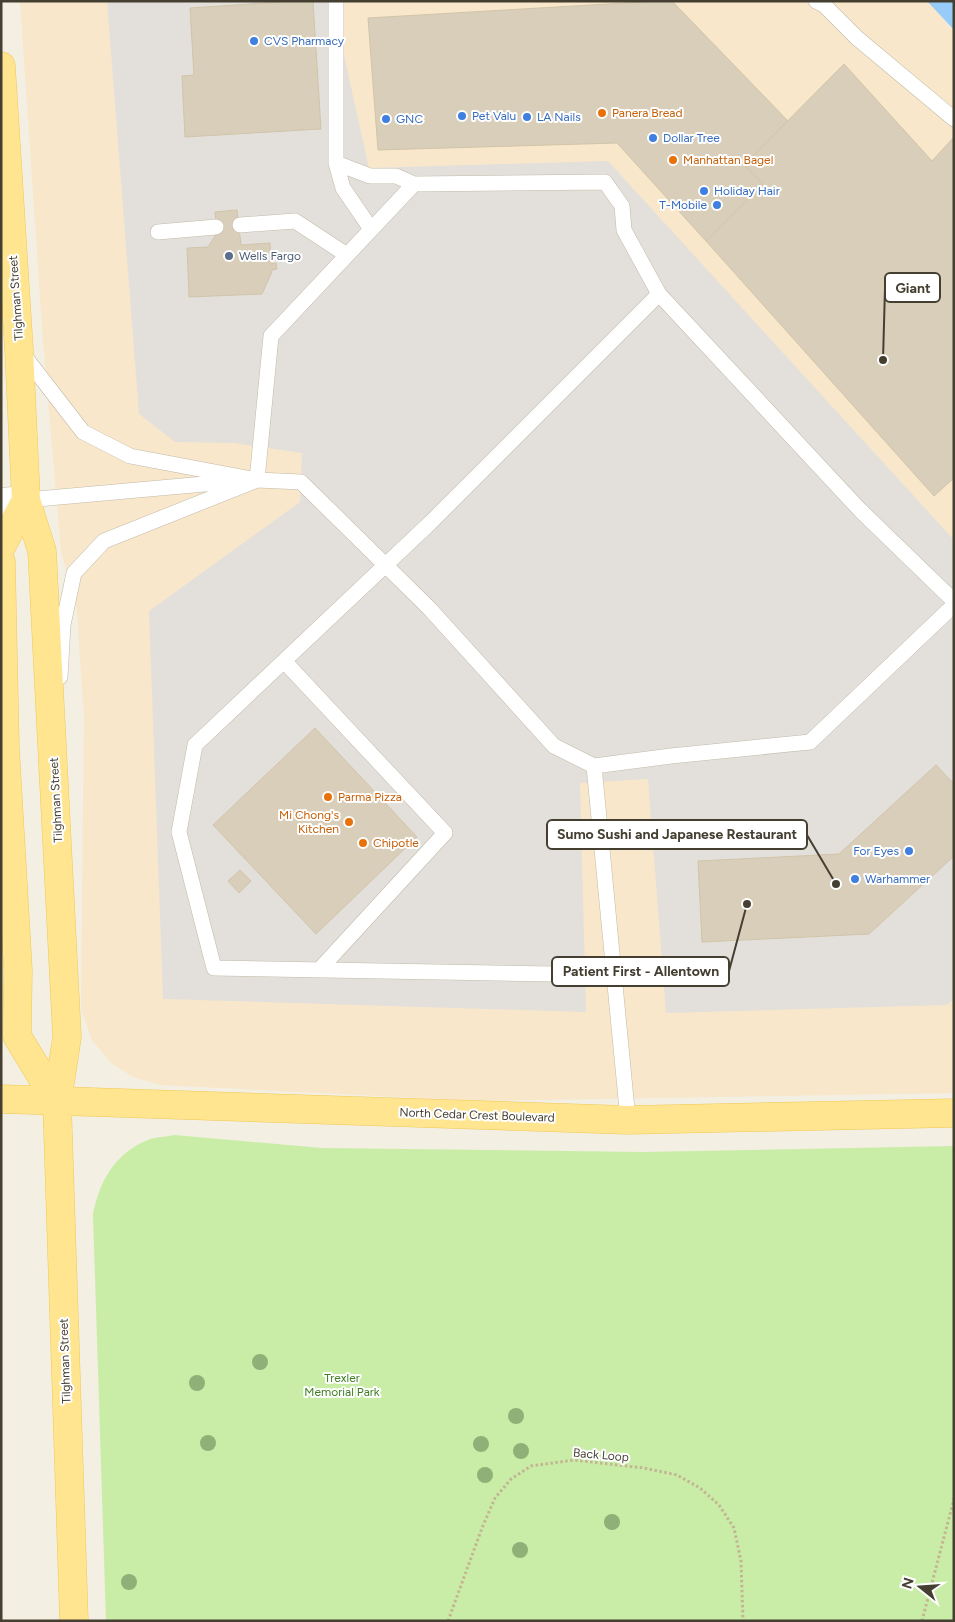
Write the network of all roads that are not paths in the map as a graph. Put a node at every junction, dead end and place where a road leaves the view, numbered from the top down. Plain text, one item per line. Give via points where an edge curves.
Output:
1 (336, 1) edge
2 (816, 1) edge
3 (1, 66) edge
4 (954, 119) edge
5 (336, 163) junction
6 (414, 184) junction
7 (240, 225) dead end
8 (216, 227) dead end
9 (371, 229) junction
10 (158, 232) dead end
11 (348, 255) junction
12 (659, 294) junction
13 (19, 350) junction
14 (257, 480) junction
15 (14, 501) edge
16 (1, 547) edge
17 (1, 562) edge
18 (386, 564) junction
19 (954, 603) edge
20 (284, 661) junction
21 (54, 759) junction
22 (594, 766) junction
23 (319, 970) junction
24 (614, 975) junction
25 (1, 1099) edge
26 (57, 1102) junction
27 (954, 1112) edge
28 (628, 1120) junction
29 (74, 1621) edge

1 - 5 lane
2 - 4 lane
3 - 13 main road, Tilghman Street
5 - 6 lane via 370,176 396,176
5 - 9 lane via 343,188
6 - 9 lane
6 - 12 lane via 605,182 622,206 624,230
7 - 11 lane via 295,221
8 - 10 lane
9 - 11 lane
11 - 14 lane via 271,336
12 - 18 lane
12 - 19 lane via 860,510
13 - 14 lane via 83,432 130,456
13 - 15 main road, Tilghman Street
14 - 15 lane
14 - 18 lane via 301,482
14 - 21 lane via 104,541 74,573 63,625
15 - 16 main road
15 - 21 main road, Tilghman Street via 42,551
17 - 26 main road, Tilghman Street via 5,748 18,970 17,1036
18 - 20 lane
18 - 22 lane via 554,746
19 - 22 lane via 810,742
20 - 23 lane via 445,833
20 - 23 lane via 195,745 179,832 214,968
21 - 26 main road, Tilghman Street via 68,1042
22 - 24 lane
23 - 24 lane
24 - 28 lane
25 - 26 main road, North Cedar Crest Boulevard
26 - 28 main road, North Cedar Crest Boulevard
26 - 29 main road, Tilghman Street
27 - 28 main road, North Cedar Crest Boulevard

